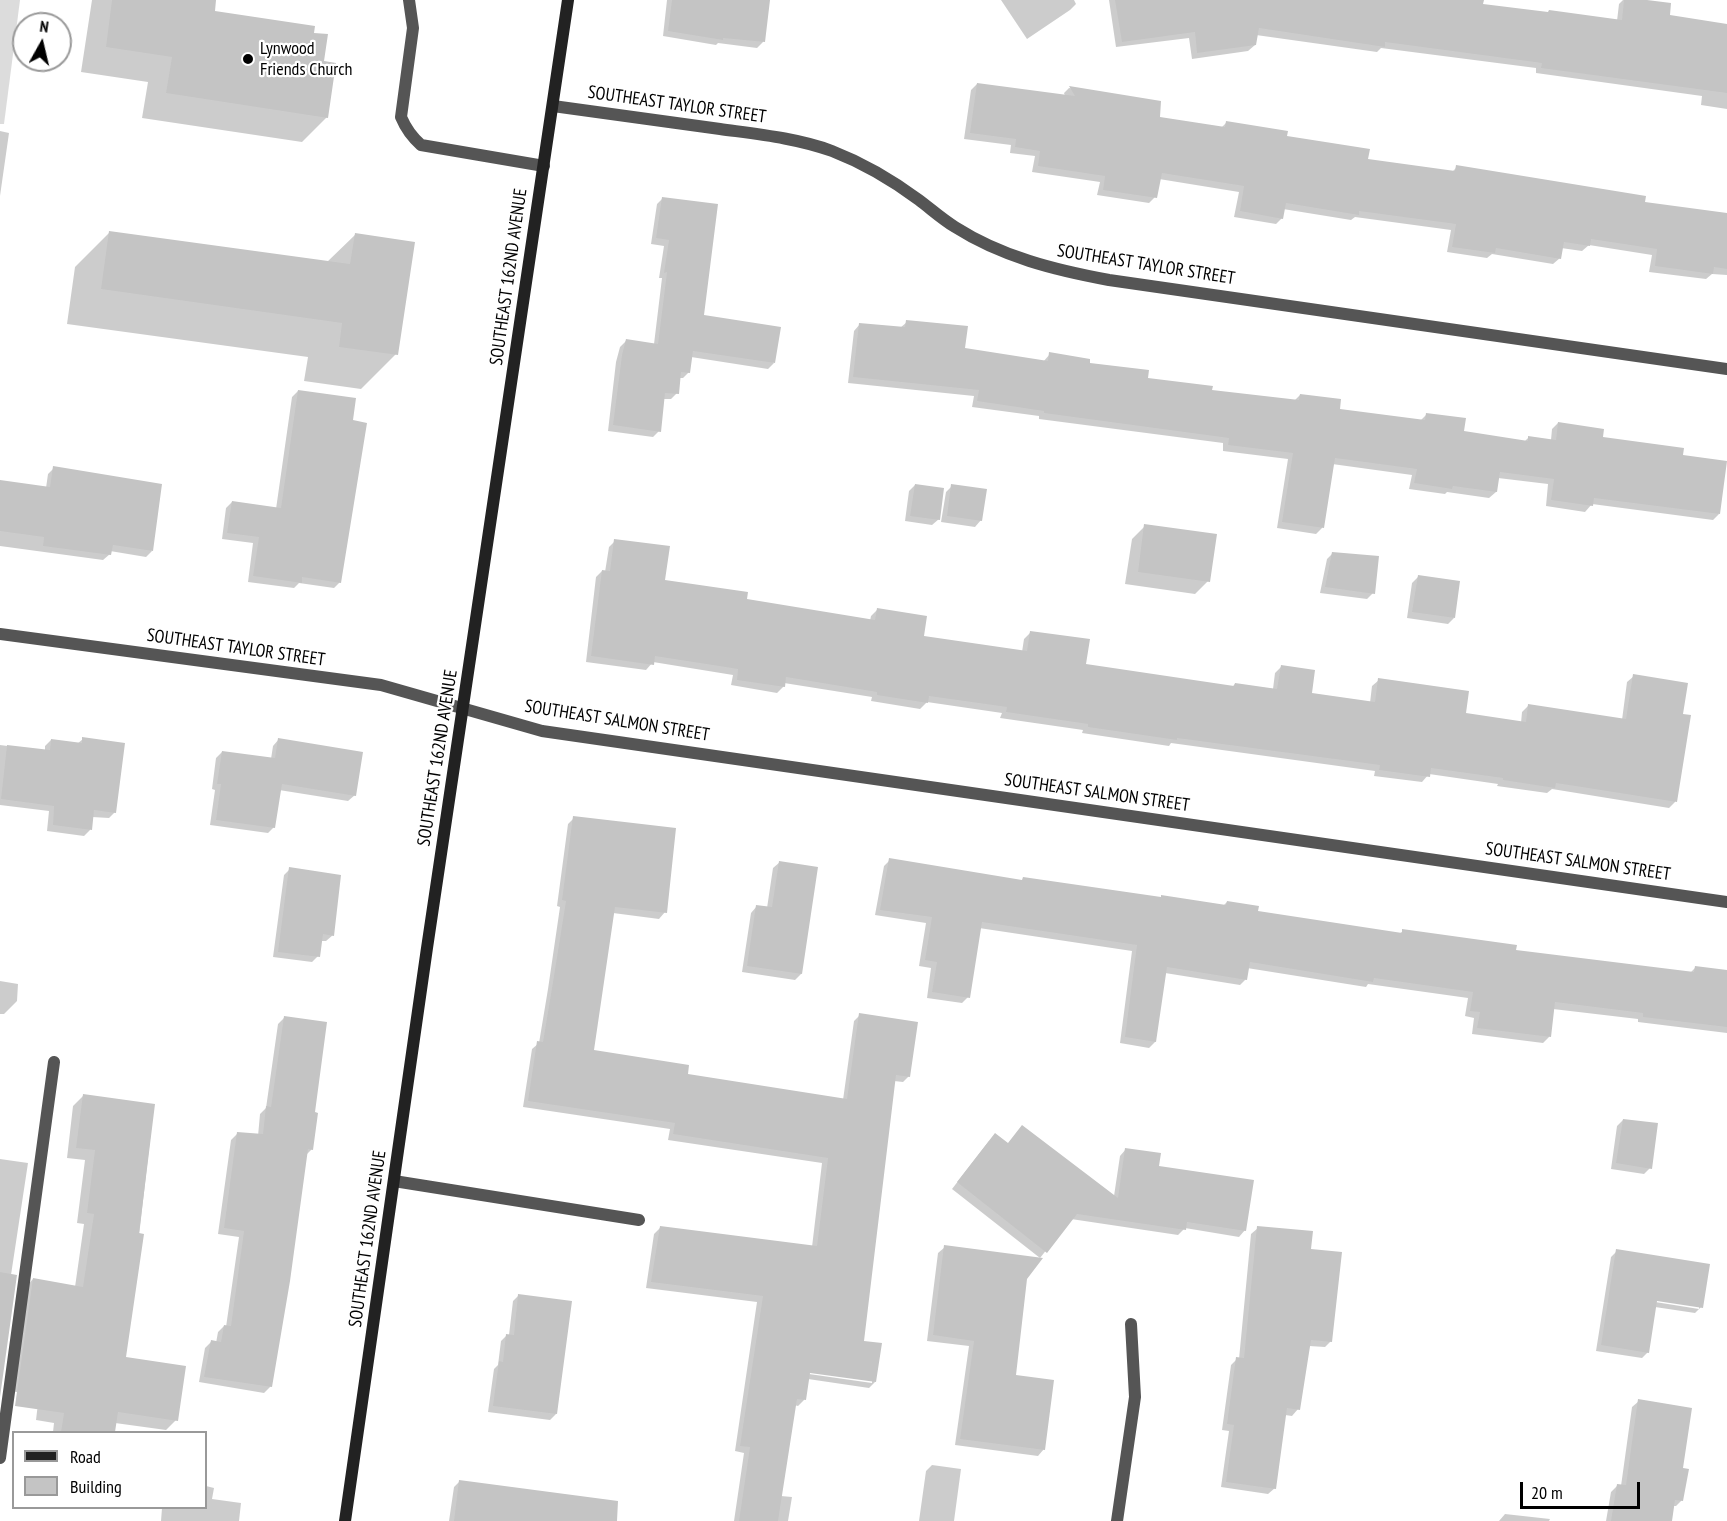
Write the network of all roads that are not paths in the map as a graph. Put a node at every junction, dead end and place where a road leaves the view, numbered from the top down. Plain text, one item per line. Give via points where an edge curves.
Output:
1 (409, 0) edge
2 (568, 0) edge
3 (553, 106) junction
4 (544, 166) junction
5 (1727, 369) edge
6 (0, 634) edge
7 (464, 708) junction
8 (1727, 902) edge
9 (54, 1062) dead end
10 (394, 1181) junction
11 (639, 1220) dead end
12 (1131, 1324) dead end
13 (0, 1458) edge
14 (345, 1521) edge
15 (1117, 1521) edge

1 - 4 street via 413,28 401,117 412,137 422,146
2 - 3 main road, SOUTHEAST 162ND AVENUE
3 - 4 main road, SOUTHEAST 162ND AVENUE
3 - 5 street, SOUTHEAST TAYLOR STREET via 779,137 829,150 888,179 954,227 991,247 1065,272
4 - 7 main road, SOUTHEAST 162ND AVENUE
6 - 7 street, SOUTHEAST TAYLOR STREET via 381,685
7 - 8 street, SOUTHEAST SALMON STREET via 542,731
7 - 10 main road, SOUTHEAST 162ND AVENUE
9 - 13 street
10 - 11 street
10 - 14 main road, SOUTHEAST 162ND AVENUE
12 - 15 street via 1135,1397

